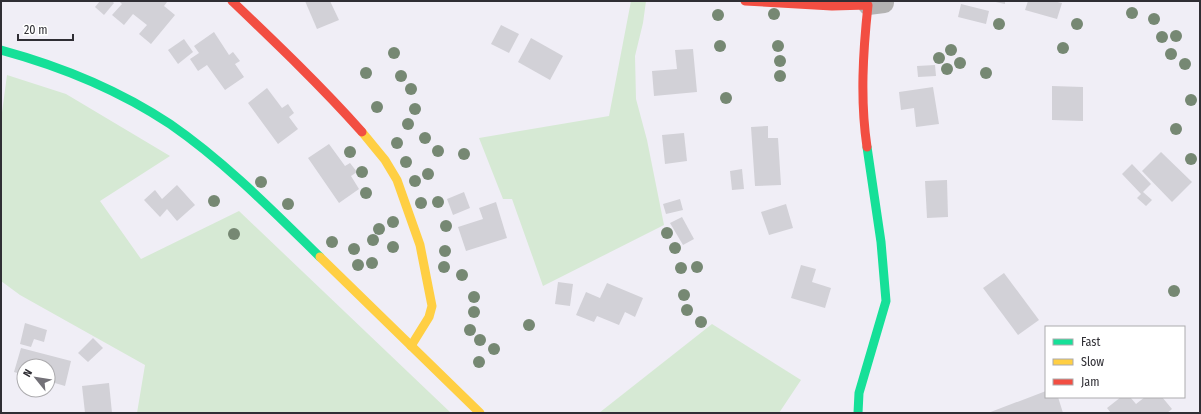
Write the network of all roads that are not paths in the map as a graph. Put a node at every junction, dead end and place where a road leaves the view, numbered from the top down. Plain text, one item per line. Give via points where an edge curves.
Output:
1 (232, 1) edge
2 (745, 1) edge
3 (1, 50) edge
4 (411, 346) junction
5 (480, 413) edge
6 (858, 413) edge

1 - 4 street via 340,107 371,142 397,180 420,245 432,306 429,317
2 - 6 street via 832,6 876,4 864,50 864,127 886,301 860,393
3 - 4 street via 108,89 172,125 238,178
4 - 5 street

